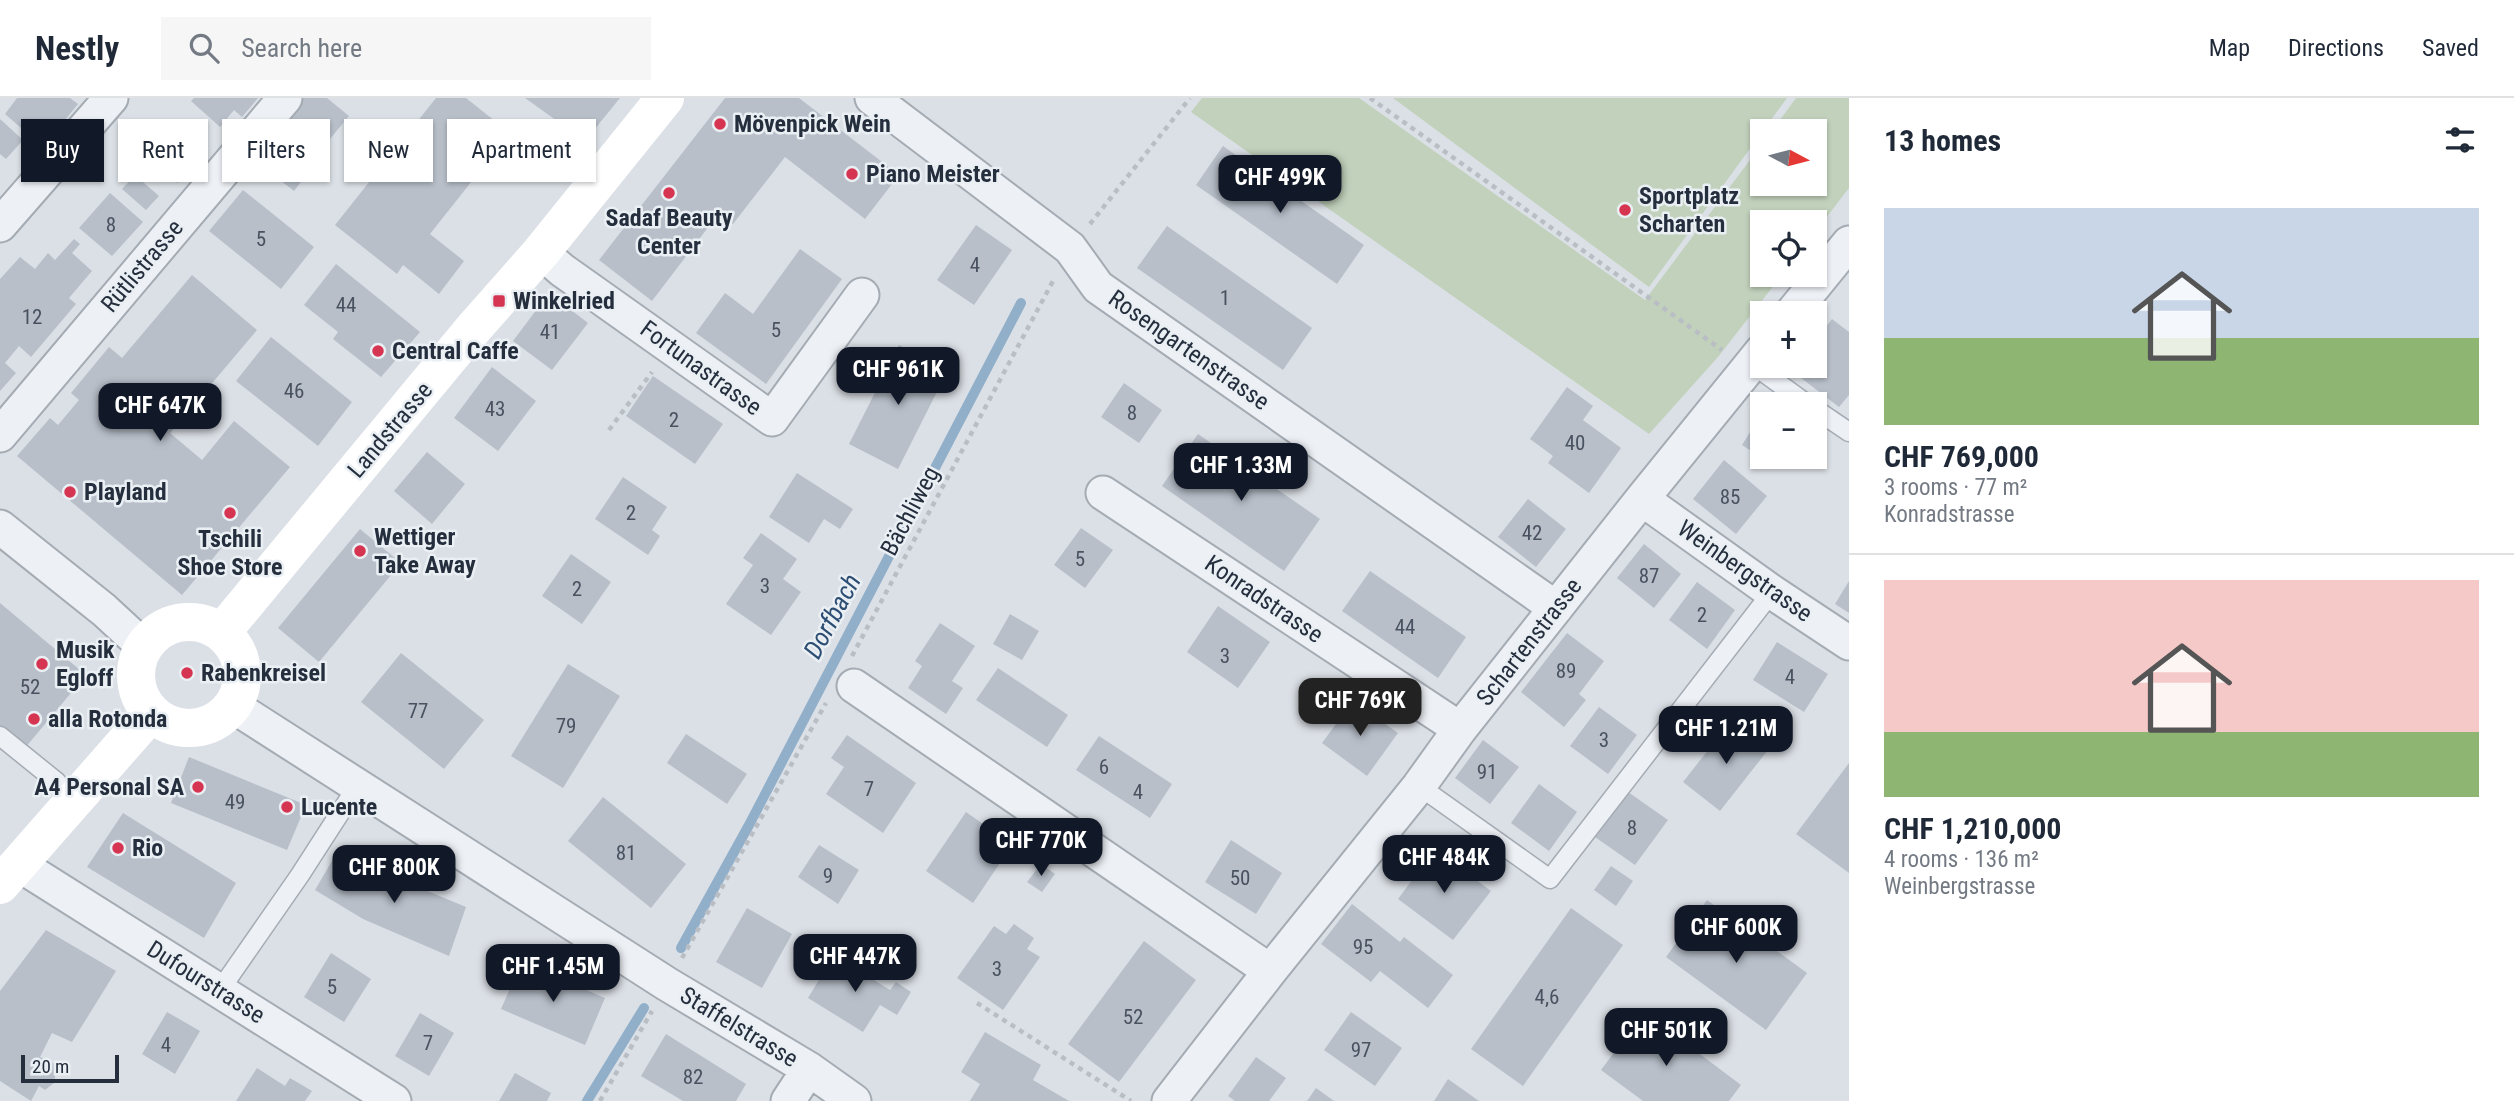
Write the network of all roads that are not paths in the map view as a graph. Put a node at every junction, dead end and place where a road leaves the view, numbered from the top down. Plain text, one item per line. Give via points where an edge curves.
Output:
1 (111, 98) edge
2 (285, 98) edge
3 (665, 98) edge
4 (872, 98) edge
5 (0, 225) edge
6 (1849, 243) edge
7 (541, 252) junction
8 (862, 295) dead end
9 (1803, 301) edge
10 (1750, 366) edge
11 (1775, 378) edge
12 (1792, 392) edge
13 (1827, 417) edge
14 (1849, 432) edge
15 (0, 435) edge
16 (1103, 492) dead end
17 (1642, 499) junction
18 (0, 527) edge
19 (1772, 592) junction
20 (1556, 608) junction
21 (222, 632) junction
22 (1849, 643) edge
23 (143, 646) junction
24 (843, 684) road end
25 (233, 706) junction
26 (151, 713) junction
27 (1460, 729) junction
28 (0, 736) edge
29 (57, 782) dead end
30 (358, 785) junction
31 (1419, 786) junction
32 (9, 875) edge
33 (1270, 971) junction
34 (220, 990) junction
35 (809, 1069) junction
36 (394, 1101) edge
37 (788, 1101) edge
38 (854, 1101) edge
39 (1169, 1101) edge

1 - 5 street
2 - 15 street, Rütlistrasse
3 - 7 main road, Landstrasse
4 - 20 street, Rosengartenstrasse via 1070,248 1098,287
6 - 9 street
7 - 8 street, Fortunastrasse via 772,419
7 - 21 main road, Landstrasse
10 - 17 street, Schartenstrasse
11 - 12 lane
13 - 14 lane
16 - 27 street, Konradstrasse
17 - 19 street, Weinbergstrasse
17 - 20 street, Schartenstrasse
18 - 23 street
19 - 22 street, Weinbergstrasse
19 - 31 lane via 1550,879
20 - 27 street, Schartenstrasse
21 - 23 main road via 188,621 171,624
21 - 25 main road via 235,647 242,666 241,687
23 - 26 main road via 136,663 136,681
24 - 33 street
25 - 26 main road via 203,727 166,724
25 - 30 street, Staffelstrasse
26 - 32 main road
27 - 31 street, Schartenstrasse
28 - 29 lane
30 - 34 lane
30 - 35 street, Staffelstrasse via 667,984
31 - 33 street, Schartenstrasse
32 - 34 street, Dufourstrasse
33 - 39 street, Schartenstrasse
34 - 36 street, Dufourstrasse
35 - 37 street
35 - 38 street, Staffelstrasse

